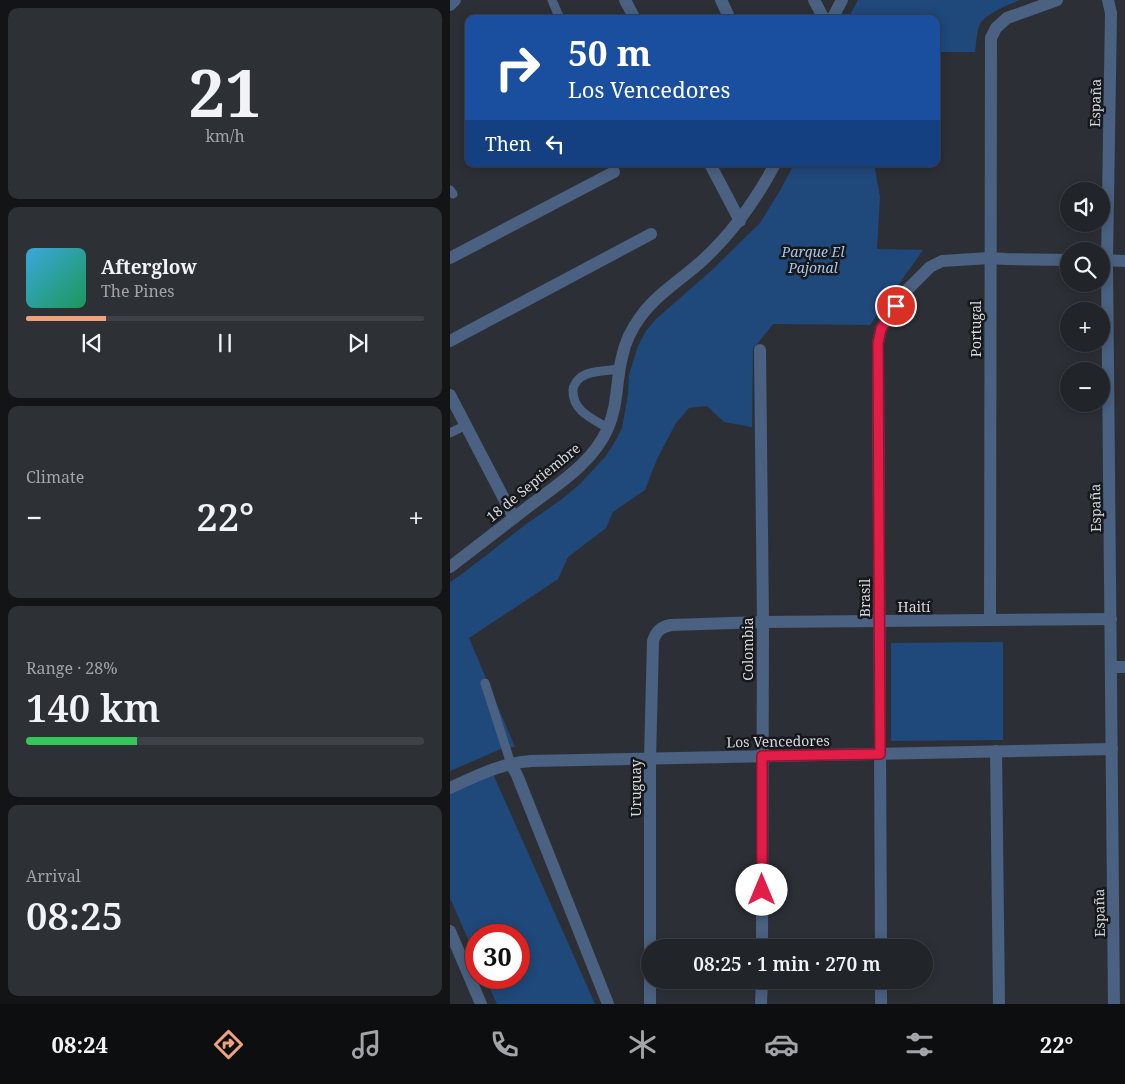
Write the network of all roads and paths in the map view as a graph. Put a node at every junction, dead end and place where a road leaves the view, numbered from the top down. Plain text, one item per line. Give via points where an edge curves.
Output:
1 (456, 0) edge
2 (552, 0) edge
3 (625, 0) edge
4 (721, 0) edge
5 (814, 0) edge
6 (842, 0) edge
7 (1057, 0) edge
8 (450, 5) edge
9 (1110, 6) edge
10 (558, 15) edge
11 (633, 15) edge
12 (728, 15) edge
13 (822, 15) edge
14 (834, 15) edge
15 (712, 167) edge
16 (773, 167) edge
17 (614, 172) dead end
18 (740, 221) junction
19 (651, 234) dead end
20 (1104, 242) edge
21 (450, 258) edge
22 (990, 258) junction
23 (1060, 260) edge
24 (1110, 261) edge
25 (1125, 261) edge
26 (1105, 292) edge
27 (450, 341) edge
28 (760, 350) dead end
29 (620, 369) junction
30 (450, 395) edge
31 (466, 425) junction
32 (608, 428) junction
33 (450, 433) edge
34 (514, 518) junction
35 (450, 567) edge
36 (1111, 619) junction
37 (990, 620) junction
38 (879, 621) junction
39 (762, 622) junction
40 (658, 630) joint
41 (1111, 667) junction
42 (1125, 667) edge
43 (485, 683) dead end
44 (1112, 749) junction
45 (996, 751) junction
46 (880, 754) junction
47 (762, 756) junction
48 (650, 758) junction
49 (511, 764) junction
50 (450, 788) edge
51 (450, 931) edge
52 (650, 939) edge
53 (762, 939) edge
54 (880, 939) edge
55 (650, 989) edge
56 (762, 989) edge
57 (881, 989) edge
58 (481, 1004) edge
59 (608, 1004) edge
60 (650, 1004) edge
61 (761, 1004) edge
62 (881, 1004) edge
63 (998, 1004) edge
64 (1114, 1004) edge

1 - 8 street
2 - 10 lane
3 - 11 street
4 - 12 street
5 - 13 street
6 - 14 street
7 - 22 street, Portugal via 1007,18 991,38
9 - 20 street, España
15 - 18 street
16 - 18 street, 18 de Septiembre
17 - 21 street
18 - 29 street, 18 de Septiembre via 719,245 642,315 629,336
19 - 27 street
22 - 23 street
22 - 37 street, Portugal
22 - 38 street, Brasil via 942,261 930,267 903,294 881,329 878,343
24 - 25 street
26 - 36 street, España
28 - 39 street, Colombia
29 - 32 street, 18 de Septiembre via 615,407
29 - 32 lane via 592,373 581,377 573,386 572,397 583,414
30 - 31 street
31 - 33 lane
31 - 34 street
32 - 34 street, 18 de Septiembre via 578,469
34 - 35 street, 18 de Septiembre
36 - 37 street, Haití
36 - 41 street, España
37 - 38 street, Haití
38 - 39 street, Haití
38 - 46 street, Brasil
39 - 40 street, Haití via 671,625
39 - 47 street, Colombia
40 - 48 street, Uruguay via 653,641
41 - 42 street
41 - 44 street, España
43 - 49 lane
44 - 45 street, Los Vencedores
44 - 64 street, España
45 - 46 street, Los Vencedores
45 - 63 street
46 - 47 street, Los Vencedores
46 - 54 street, Brasil
47 - 48 street, Los Vencedores
47 - 53 street, Colombia
48 - 49 street, Los Vencedores
48 - 52 street, Uruguay
49 - 50 street, Los Vencedores
49 - 59 street
51 - 58 street
55 - 60 street
56 - 61 street
57 - 62 street

